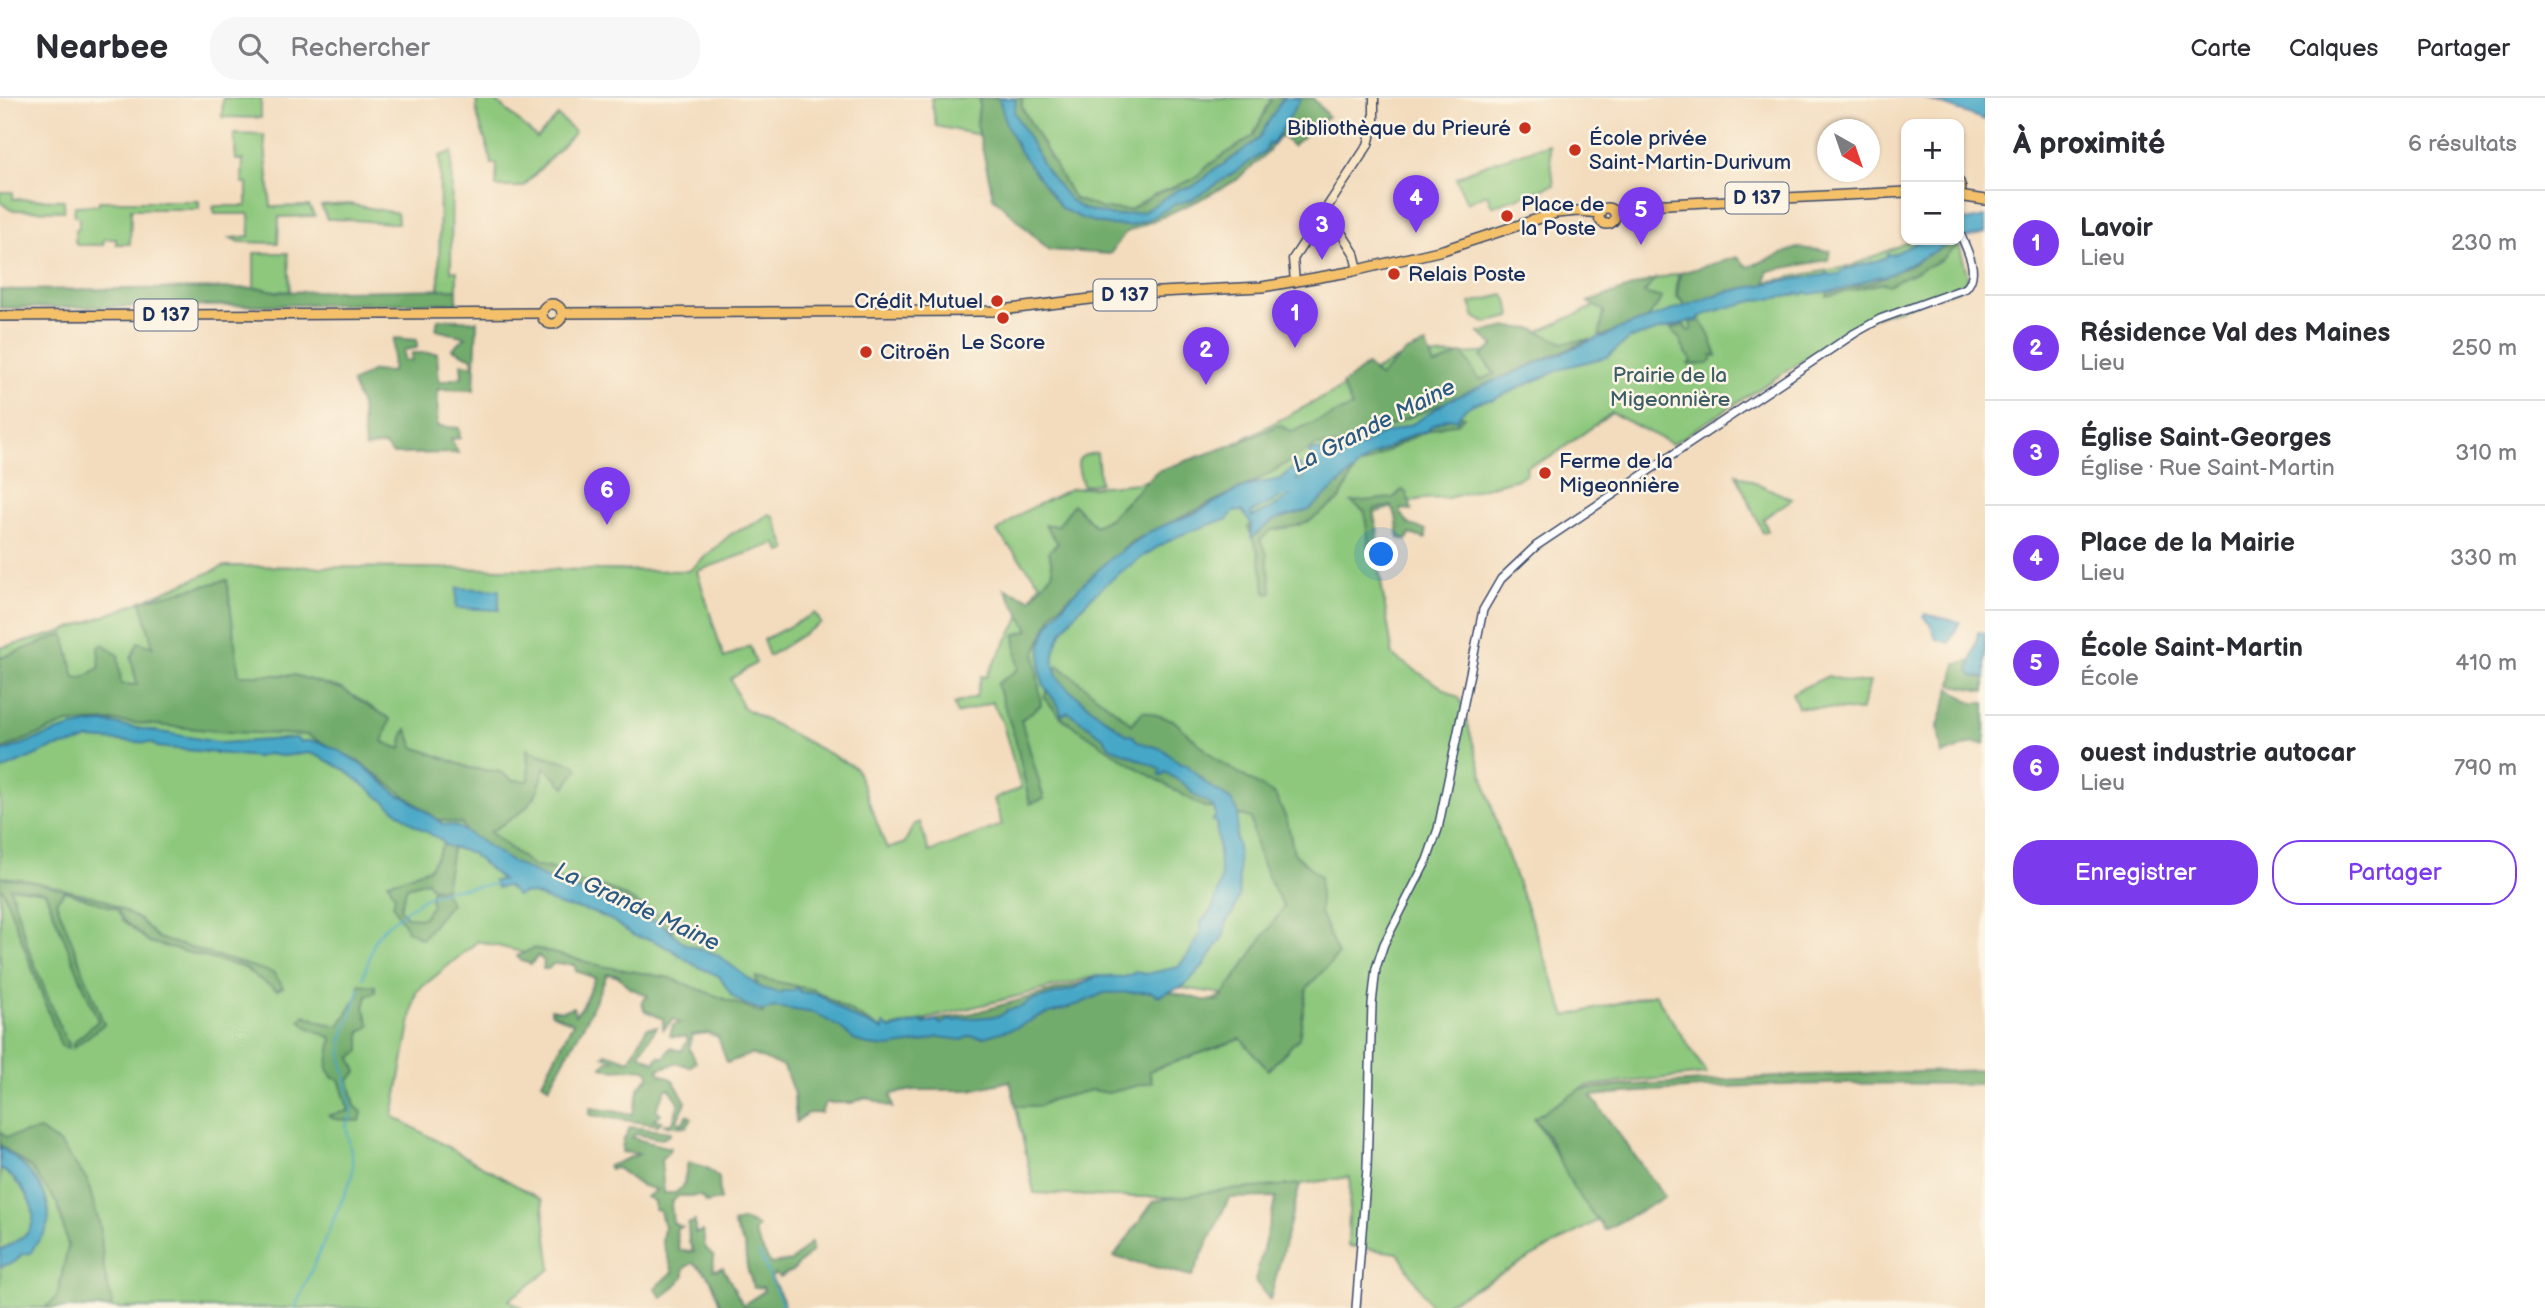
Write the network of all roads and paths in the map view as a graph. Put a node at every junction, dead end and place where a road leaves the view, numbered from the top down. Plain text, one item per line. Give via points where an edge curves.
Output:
1 (1374, 98) edge
2 (1901, 192) edge
3 (1326, 209) junction
4 (1964, 242) edge
5 (1358, 270) junction
6 (1295, 282) junction
7 (541, 313) junction
8 (562, 313) junction
9 (0, 316) edge
10 (1356, 1308) edge

1 - 3 main road via 1368,145
2 - 5 main road, D 137 via 1647,205 1615,212 1605,208 1600,213 1547,215 1443,250
3 - 5 main road via 1354,253
3 - 6 main road via 1293,259
4 - 10 street via 1973,267 1966,288 1865,326 1564,526 1523,556 1493,590 1483,610 1433,844 1376,968
5 - 6 main road, D 137
6 - 8 main road, D 137 via 1139,293 993,312
7 - 8 main road via 552,303
7 - 8 main road via 552,324
7 - 9 main road, D 137

